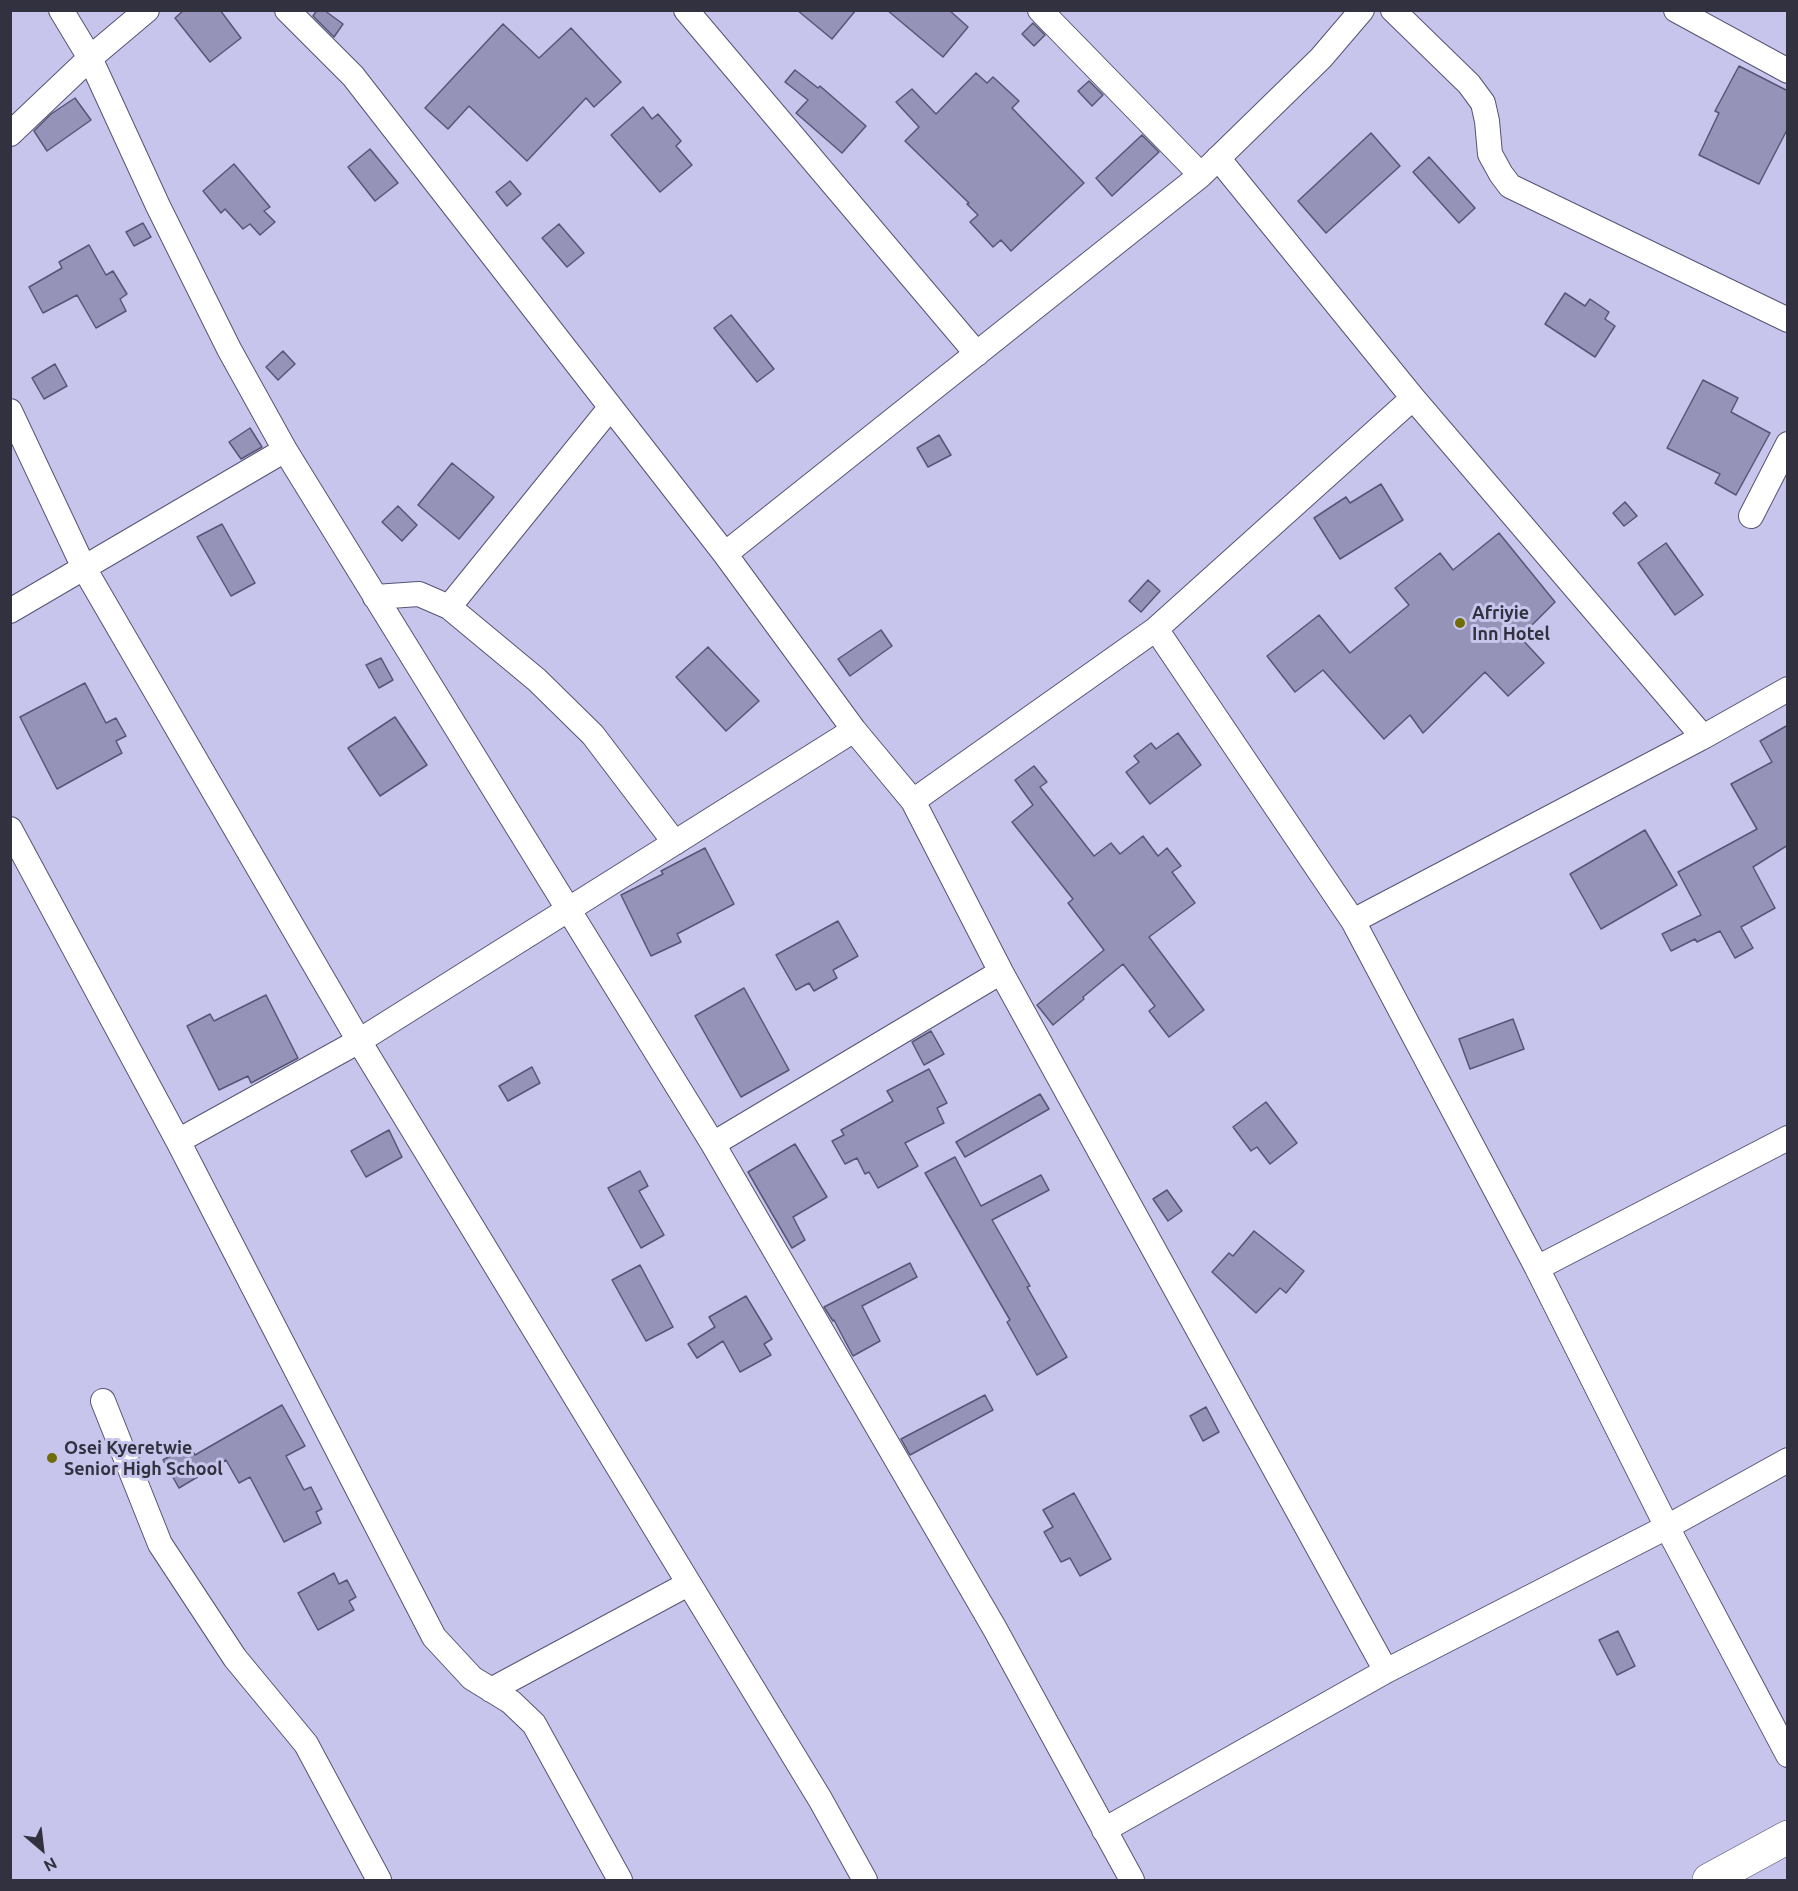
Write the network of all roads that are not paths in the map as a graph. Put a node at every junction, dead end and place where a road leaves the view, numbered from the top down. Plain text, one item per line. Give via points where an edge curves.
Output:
1 (61, 10) edge
2 (147, 10) edge
3 (287, 10) edge
4 (686, 10) edge
5 (1040, 10) edge
6 (1362, 10) edge
7 (1393, 10) edge
8 (1687, 13) edge
9 (90, 58) junction
10 (1788, 71) edge
11 (10, 134) edge
12 (1218, 158) junction
13 (1201, 175) junction
14 (1788, 320) edge
15 (977, 354) junction
16 (1413, 398) junction
17 (610, 408) junction
18 (10, 411) edge
19 (1788, 444) edge
20 (285, 450) junction
21 (1751, 516) dead end
22 (725, 554) junction
23 (84, 568) junction
24 (375, 597) junction
25 (449, 607) junction
26 (10, 611) edge
27 (1156, 629) junction
28 (1788, 689) edge
29 (854, 730) junction
30 (1704, 737) junction
31 (914, 801) junction
32 (10, 829) edge
33 (675, 843) junction
34 (568, 910) junction
35 (1353, 921) junction
36 (1001, 972) junction
37 (359, 1041) junction
38 (1788, 1138) edge
39 (178, 1142) junction
40 (713, 1144) junction
41 (1537, 1268) junction
42 (103, 1401) dead end
43 (1788, 1460) edge
44 (1668, 1527) junction
45 (688, 1584) junction
46 (1386, 1671) junction
47 (491, 1690) junction
48 (1788, 1755) edge
49 (1104, 1830) junction
50 (1788, 1837) edge
51 (379, 1881) edge
52 (620, 1881) edge
53 (865, 1881) edge
54 (1132, 1881) edge
55 (1709, 1881) edge

1 - 9 street
2 - 9 street
3 - 17 street via 353,76
4 - 15 street
5 - 13 street
6 - 12 street via 1321,58
7 - 14 street via 1469,84 1483,103 1490,154 1510,186
8 - 10 street
9 - 11 street
9 - 20 street via 158,206
12 - 13 street
12 - 16 street
13 - 15 street
15 - 22 street
16 - 27 street
16 - 30 street
17 - 22 street
17 - 25 street
18 - 23 street
19 - 21 street
20 - 23 street
20 - 24 street
22 - 29 street
23 - 26 street
23 - 37 street
24 - 25 street via 420,594
24 - 34 street
25 - 33 street via 537,680 593,735
27 - 31 street
27 - 35 street
28 - 30 street
29 - 31 street
29 - 33 street
30 - 35 street
31 - 36 street
32 - 39 street
33 - 34 street
34 - 37 street
34 - 40 street
35 - 41 street
36 - 40 street
36 - 46 street
37 - 39 street
37 - 45 street
38 - 41 street
39 - 47 street via 434,1637 472,1678
40 - 49 street via 994,1629
41 - 44 street
42 - 51 street via 160,1544 235,1659 306,1744
43 - 44 street
44 - 46 street
44 - 48 street
45 - 47 street
45 - 53 street via 820,1799
46 - 49 street
47 - 52 street via 512,1702 534,1724
49 - 54 street
50 - 55 street

